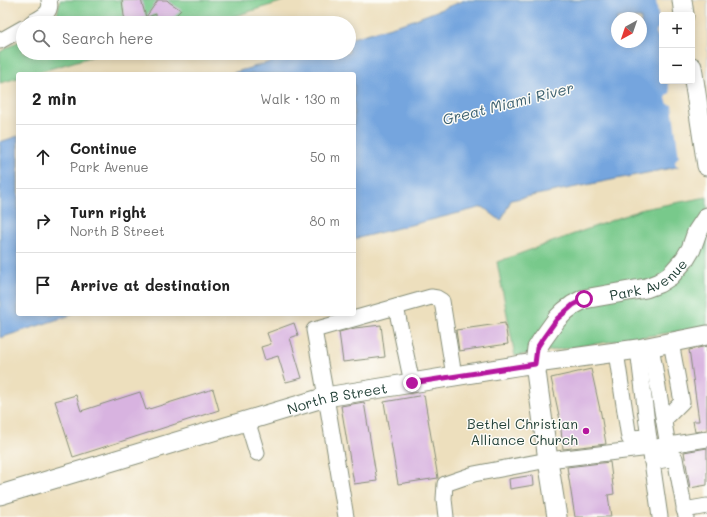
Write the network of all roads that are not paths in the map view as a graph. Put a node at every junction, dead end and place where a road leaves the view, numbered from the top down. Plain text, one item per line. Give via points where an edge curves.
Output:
1 (682, 0) edge
2 (50, 5) edge
3 (684, 12) edge
4 (43, 16) edge
5 (16, 32) edge
6 (0, 41) edge
7 (695, 84) edge
8 (707, 166) edge
9 (707, 218) edge
10 (396, 307) junction
11 (707, 335) edge
12 (671, 342) junction
13 (645, 347) junction
14 (616, 352) junction
15 (535, 364) junction
16 (454, 376) junction
17 (412, 383) junction
18 (326, 397) junction
19 (663, 414) junction
20 (247, 420) junction
21 (707, 440) edge
22 (668, 446) junction
23 (650, 449) junction
24 (257, 453) dead end
25 (548, 460) junction
26 (0, 495) edge
27 (707, 506) edge
28 (685, 513) edge
29 (346, 517) edge
30 (446, 517) edge
31 (557, 517) edge
32 (660, 517) edge

1 - 3 main road
2 - 4 street
5 - 6 street
7 - 8 main road
9 - 15 main road, Park Avenue via 697,232 691,250 670,276 646,288 584,299 565,311 537,348
10 - 16 street via 430,297 442,301
10 - 17 street
10 - 18 street via 314,330
11 - 12 main road, North B Street
12 - 13 main road, North B Street
12 - 19 street via 682,402
13 - 14 main road, North B Street
13 - 19 street
13 - 23 street
14 - 15 main road, North B Street
14 - 23 street via 629,438
15 - 16 main road, North B Street
15 - 25 main road, Park Avenue
16 - 17 main road, North B Street
17 - 18 main road, North B Street
18 - 20 main road, North B Street
18 - 29 street
19 - 22 street
20 - 24 street
20 - 26 main road, North B Street
21 - 22 street
22 - 23 street
23 - 25 street
23 - 28 street via 675,458
23 - 32 street
25 - 30 street via 474,474 445,484
25 - 31 main road, Park Avenue
27 - 28 street

